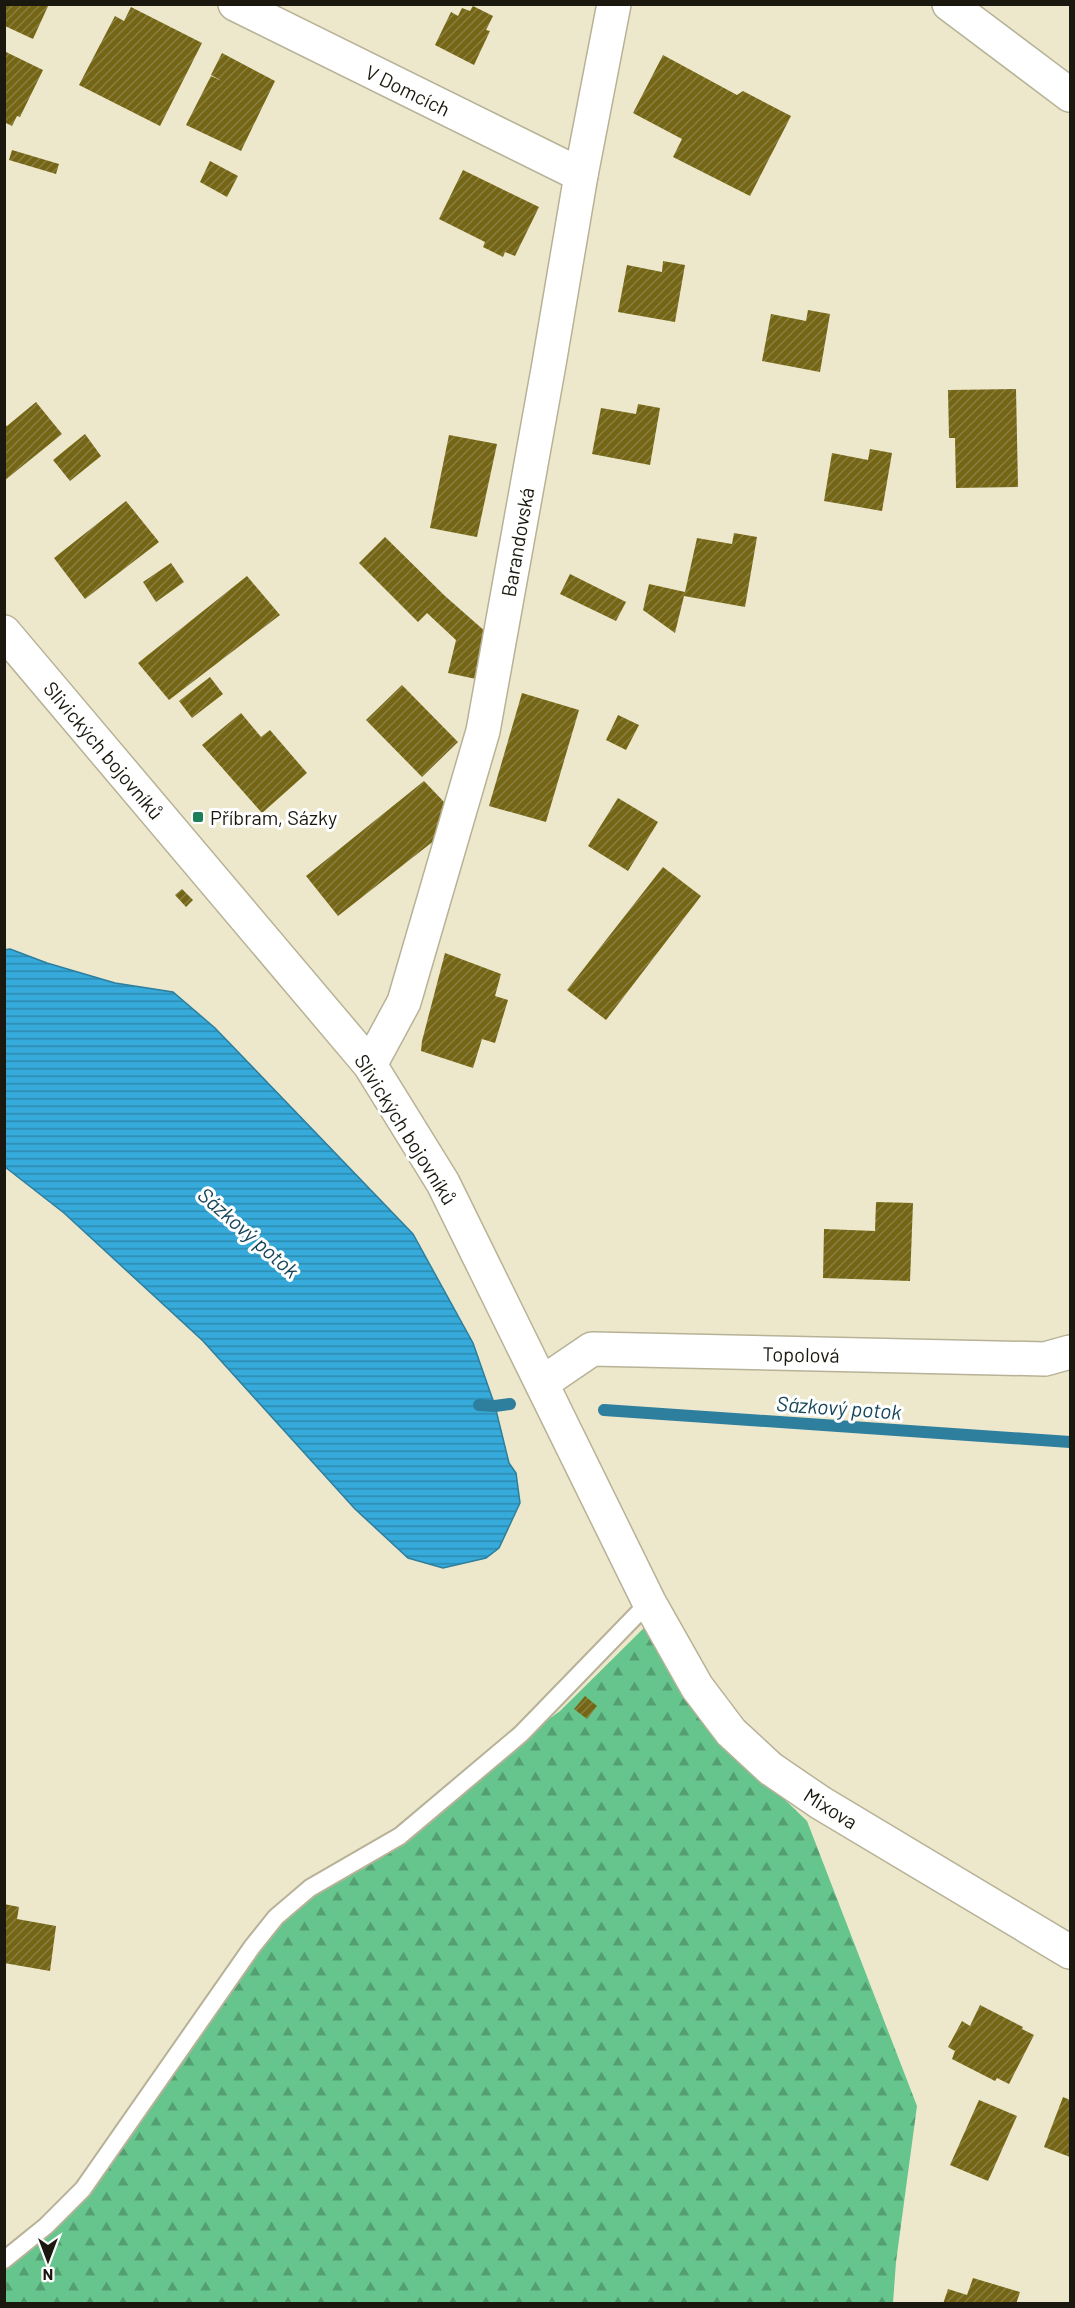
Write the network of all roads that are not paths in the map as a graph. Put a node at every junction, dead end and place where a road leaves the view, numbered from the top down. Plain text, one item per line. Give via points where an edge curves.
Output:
1 (235, 4) edge
2 (614, 4) edge
3 (949, 4) edge
4 (1071, 95) edge
5 (581, 175) junction
6 (4, 632) edge
7 (370, 1065) junction
8 (1071, 1352) edge
9 (542, 1383) junction
10 (649, 1602) junction
11 (1071, 1952) edge
12 (4, 2260) edge

1 - 5 street, V Domcích
2 - 5 street, Barandovská
3 - 4 street
5 - 7 street, Barandovská via 483,731 404,1002
6 - 7 street, Slivických bojovníků
7 - 9 street, Slivických bojovníků via 443,1184
8 - 9 street, Topolová via 1045,1359 592,1349
9 - 10 street, Slivických bojovníků
10 - 11 street, Mixova via 697,1687 731,1732 771,1769 820,1803
10 - 12 lane via 521,1734 441,1803 400,1836 310,1888 276,1917 82,2189 46,2226

